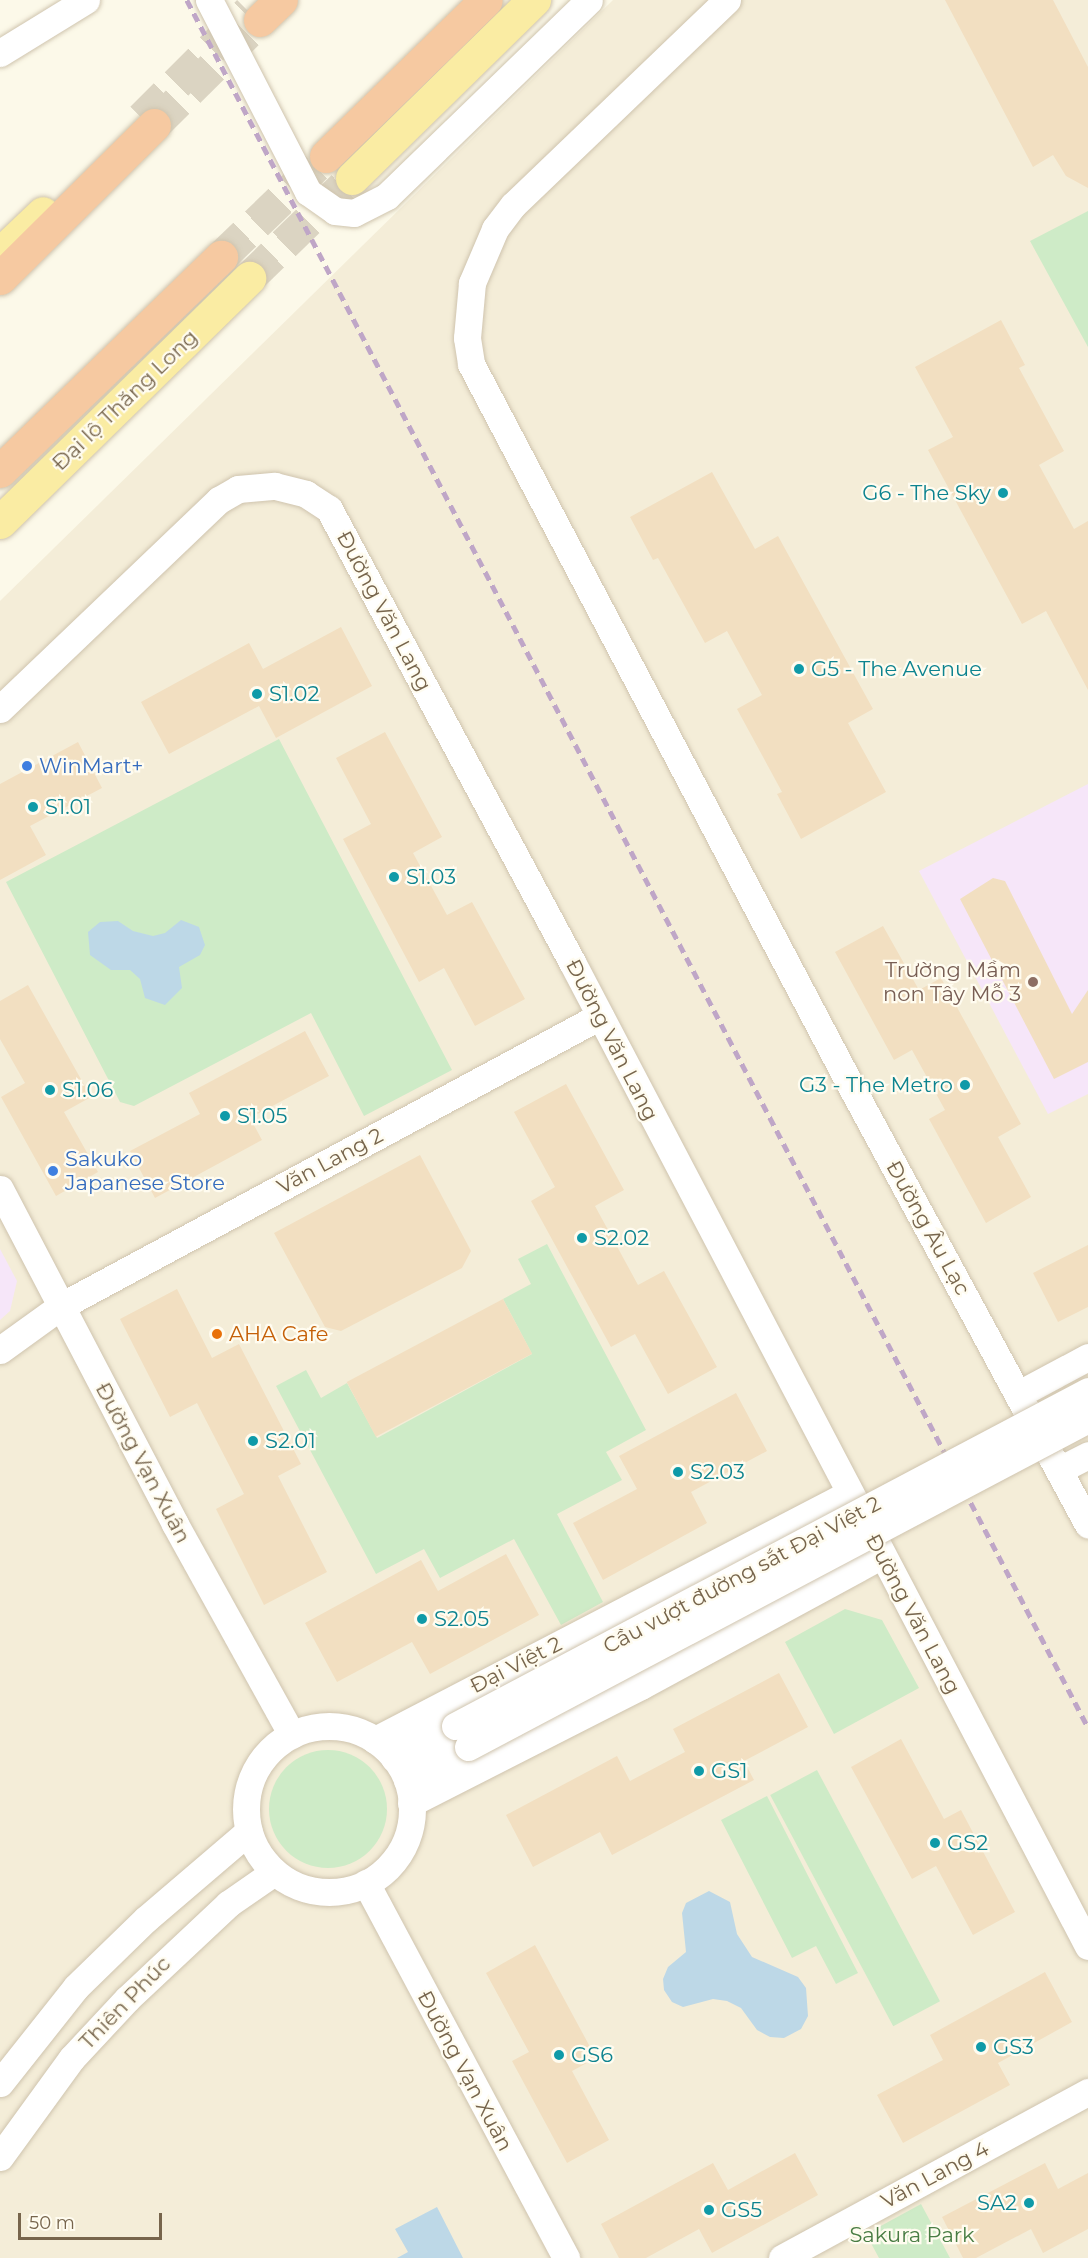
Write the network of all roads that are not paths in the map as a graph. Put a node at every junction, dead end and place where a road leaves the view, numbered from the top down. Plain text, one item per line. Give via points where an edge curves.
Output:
1 (86, 0) edge
2 (209, 0) edge
3 (486, 0) edge
4 (534, 0) edge
5 (589, 0) edge
6 (728, 0) edge
7 (0, 53) edge
8 (148, 122) joint
9 (326, 156) tunnel mouth
10 (352, 177) tunnel mouth
11 (0, 254) edge
12 (221, 257) tunnel mouth
13 (0, 278) edge
14 (249, 278) tunnel mouth
15 (0, 471) edge
16 (0, 522) edge
17 (0, 710) edge
18 (600, 1016) junction
19 (0, 1189) edge
20 (61, 1306) junction
21 (0, 1350) edge
22 (1088, 1357) edge
23 (1088, 1391) edge
24 (1019, 1394) junction
25 (1088, 1419) edge
26 (1088, 1455) edge
27 (1059, 1470) junction
28 (850, 1493) junction
29 (1088, 1525) edge
30 (882, 1556) junction
31 (292, 1735) junction
32 (462, 1736) junction
33 (375, 1740) junction
34 (404, 1780) junction
35 (249, 1831) junction
36 (274, 1872) junction
37 (366, 1883) junction
38 (1088, 1946) edge
39 (0, 2083) edge
40 (1088, 2092) edge
41 (0, 2157) edge
42 (566, 2258) edge
43 (782, 2258) edge

1 - 7 street
2 - 5 street via 308,192 335,211 354,213 387,195
3 - 9 highway
4 - 10 main road
6 - 24 street, Đường Âu Lạc via 513,205 482,255 472,283 467,338 471,364
8 - 11 main road
8 - 13 highway
12 - 15 highway
14 - 16 main road, Đại lộ Thăng Long
17 - 18 street, Đường Văn Lang via 219,500 238,489 255,486 275,486 306,494 334,516
18 - 20 street, Văn Lang 2
18 - 28 street, Đường Văn Lang
19 - 20 street, Đường Vạn Xuân
20 - 21 street, Văn Lang 2
20 - 31 street, Đường Vạn Xuân
22 - 24 street
23 - 32 street, Cầu vượt đường sắt Đại Việt 2, bridge
24 - 27 street, Đường Âu Lạc
25 - 32 street, Cầu vượt đường sắt Đại Việt 2, bridge
26 - 27 street
27 - 29 street, Đường Âu Lạc
28 - 30 street, Đường Văn Lang
28 - 33 street, Đại Việt 2
30 - 34 street via 641,1686
30 - 38 street, Đường Văn Lang
31 - 33 street via 323,1726 339,1727
31 - 35 street via 266,1755 250,1783 246,1799
32 - 34 street, Cầu vượt đường sắt Đại Việt 2
33 - 34 street
34 - 37 street via 411,1819 401,1850 380,1875
35 - 36 street
35 - 39 street, Thiên Phúc via 146,1919 76,1987
36 - 37 street via 318,1892 342,1891
36 - 41 street, Thiên Phúc via 228,1904 127,1999 72,2058
37 - 42 street, Đường Vạn Xuân
40 - 43 street, Văn Lang 4

